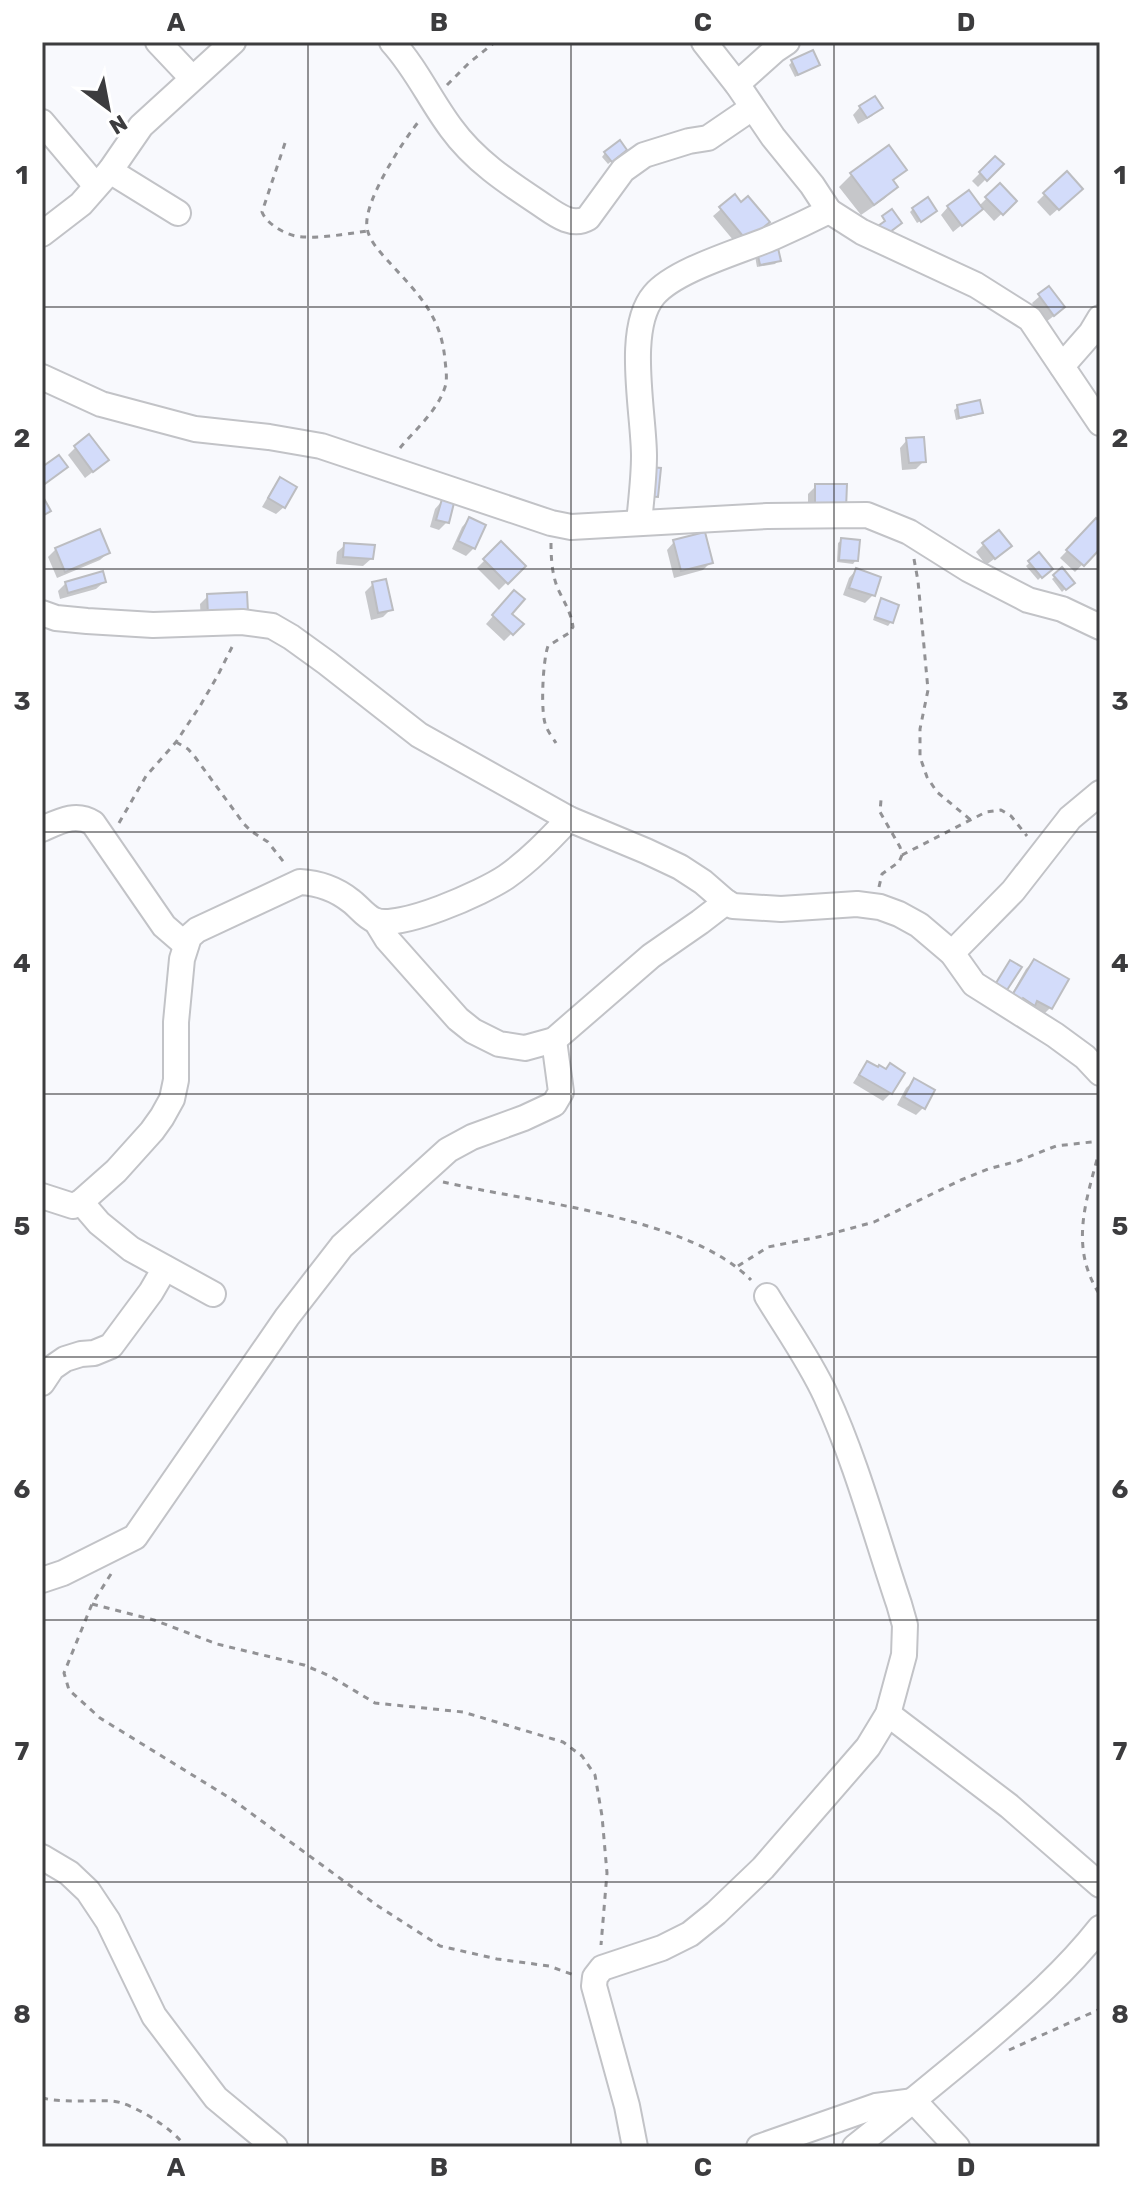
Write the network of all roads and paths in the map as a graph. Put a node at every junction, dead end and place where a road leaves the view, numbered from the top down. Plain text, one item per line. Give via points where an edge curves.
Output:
1 (158, 42) edge
2 (233, 42) edge
3 (392, 42) edge
4 (495, 42) edge
5 (704, 42) edge
6 (787, 42) edge
7 (192, 78) junction
8 (737, 84) junction
9 (434, 103) junction
10 (752, 108) junction
11 (42, 122) edge
12 (285, 143) dead end
13 (103, 178) junction
14 (829, 211) junction
15 (178, 213) dead end
16 (367, 231) junction
17 (42, 234) edge
18 (1100, 318) edge
19 (1062, 366) junction
20 (42, 377) edge
21 (1100, 423) edge
22 (385, 467) junction
23 (551, 523) junction
24 (639, 523) junction
25 (909, 532) junction
26 (42, 613) edge
27 (242, 622) junction
28 (1100, 627) edge
29 (176, 742) junction
30 (556, 743) dead end
31 (1100, 793) edge
32 (881, 800) dead end
33 (569, 819) junction
34 (972, 821) junction
35 (42, 829) edge
36 (111, 848) junction
37 (902, 855) junction
38 (1039, 856) junction
39 (300, 882) junction
40 (726, 902) junction
41 (880, 907) junction
42 (376, 921) junction
43 (186, 945) junction
44 (952, 953) junction
45 (554, 1040) junction
46 (1100, 1073) edge
47 (1100, 1141) edge
48 (1100, 1148) edge
49 (419, 1177) junction
50 (42, 1196) edge
51 (81, 1202) junction
52 (738, 1266) junction
53 (165, 1268) junction
54 (213, 1294) dead end
55 (1100, 1295) edge
56 (767, 1296) joint
57 (42, 1383) edge
58 (135, 1537) junction
59 (42, 1580) edge
60 (92, 1604) junction
61 (888, 1714) junction
62 (42, 1857) edge
63 (1100, 1885) edge
64 (1100, 1928) edge
65 (598, 1977) junction
66 (1100, 2009) edge
67 (999, 2055) dead end
68 (42, 2098) edge
69 (914, 2101) junction
70 (185, 2147) edge
71 (275, 2147) edge
72 (635, 2147) edge
73 (759, 2147) edge
74 (855, 2147) edge
75 (957, 2147) edge

1 - 7 street
2 - 7 street
3 - 9 street
4 - 9 path via 454,77
5 - 8 street
6 - 8 street
7 - 13 street via 141,126
8 - 10 street
9 - 10 street via 492,171 573,223 588,218 623,170 644,155 708,138
9 - 16 path via 384,176 366,219
10 - 14 street
11 - 13 street
12 - 16 path via 262,212 265,220 302,238
13 - 15 street
13 - 17 street via 81,204
14 - 19 street via 976,285 1030,319
14 - 24 street via 678,277 655,293 643,312
16 - 22 path via 431,311 444,345 446,384 441,397
18 - 19 street
19 - 21 street
20 - 22 street via 101,404 195,429 321,446
22 - 23 street
23 - 24 street
23 - 30 path via 553,573 573,627 548,646 544,662 543,715
24 - 25 street via 867,515
25 - 28 street via 1028,600
25 - 34 path via 928,690 920,757 937,792
26 - 27 street via 153,625
27 - 29 path via 218,675
27 - 33 street via 272,626 291,637 419,735
29 - 36 path via 132,798
29 - 39 path via 190,750 244,824 268,842
31 - 38 street via 1070,818
32 - 37 path via 880,812
33 - 40 street via 680,867
33 - 42 street via 503,879 415,917
34 - 37 path
34 - 38 path via 1001,810
35 - 36 street via 75,816 84,818
36 - 43 street via 164,926
37 - 41 path via 882,874
38 - 44 street via 1013,891
39 - 42 street via 319,883
39 - 43 street via 197,930
40 - 41 street via 743,908
40 - 45 street via 651,956
41 - 44 street via 919,925
42 - 45 street via 440,1001 473,1031 499,1044 525,1048
43 - 51 street via 172,1099 152,1131
44 - 46 street via 974,984 1055,1035
45 - 49 street via 561,1092 554,1104 472,1137 448,1150
47 - 52 path via 1056,1146 988,1169 874,1222 768,1247
48 - 55 path via 1081,1236
49 - 52 path via 630,1221 695,1243
49 - 58 street via 342,1246 321,1272
50 - 51 street via 73,1206
51 - 53 street via 131,1249
52 - 56 path
53 - 54 street
53 - 57 street via 111,1346 65,1359
56 - 61 street via 826,1396 899,1604 904,1655
58 - 59 street
58 - 60 path
60 - 65 path via 64,1673 69,1690 100,1718 233,1800 440,1946
60 - 65 path via 304,1665 375,1703 463,1712 563,1742 582,1756 595,1775 607,1873
61 - 63 street via 1009,1806
61 - 65 street via 833,1789 716,1913 690,1934
62 - 71 street via 88,1891 154,2016 216,2098
64 - 69 street via 1031,2001
65 - 72 street
66 - 67 path
68 - 70 path via 115,2101 159,2121
69 - 73 street via 876,2106
69 - 74 street
69 - 75 street

